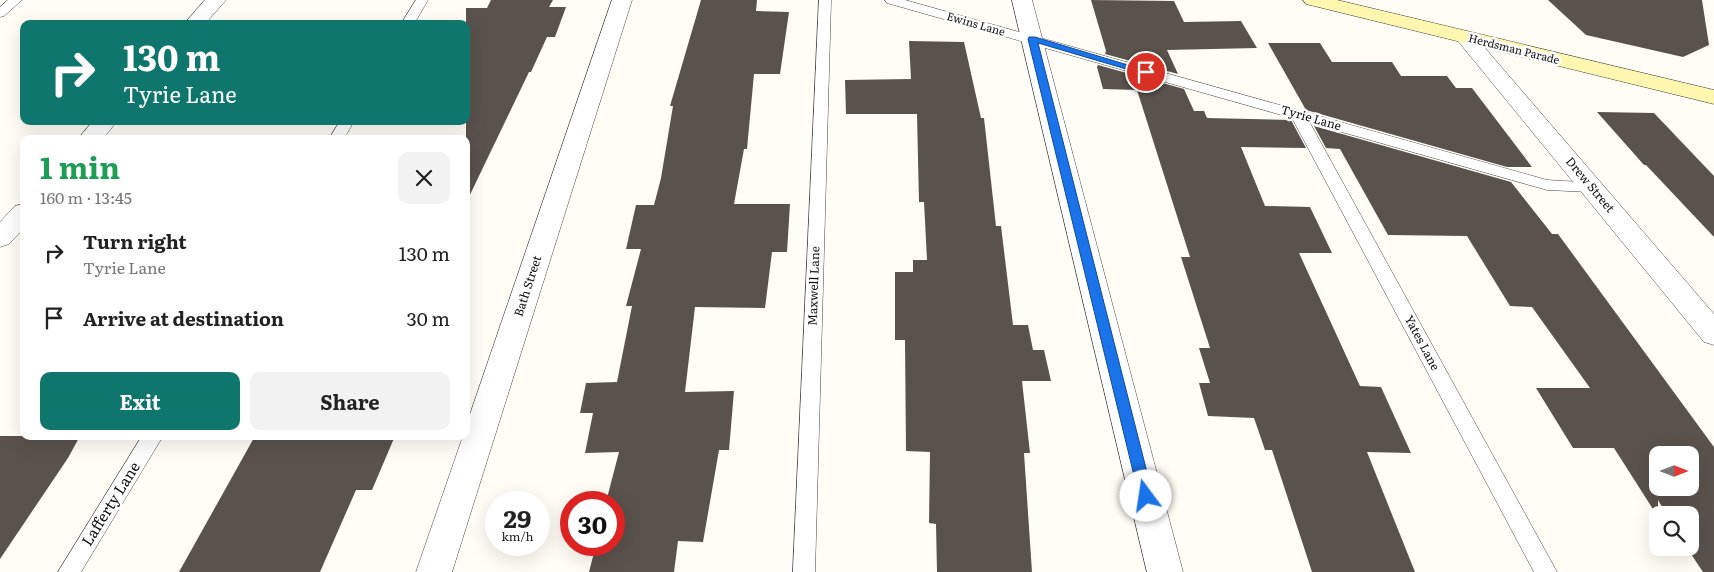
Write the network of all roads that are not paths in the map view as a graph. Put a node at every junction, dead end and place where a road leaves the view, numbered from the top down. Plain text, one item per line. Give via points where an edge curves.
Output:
1 (16, 0) edge
2 (216, 0) edge
3 (422, 0) edge
4 (622, 0) edge
5 (825, 0) edge
6 (891, 0) edge
7 (1022, 0) edge
8 (1313, 0) edge
9 (0, 13) edge
10 (198, 20) edge
11 (410, 20) edge
12 (1465, 37) junction
13 (1032, 39) junction
14 (1714, 97) edge
15 (1298, 115) junction
16 (102, 125) edge
17 (94, 135) edge
18 (1591, 186) junction
19 (20, 216) edge
20 (0, 238) edge
21 (1714, 334) edge
22 (151, 440) edge
23 (69, 572) edge
24 (434, 572) edge
25 (804, 572) edge
26 (1165, 572) edge
27 (1546, 572) edge

1 - 9 lane
2 - 10 street
3 - 11 lane
4 - 24 street, Bath Street
5 - 25 lane, Maxwell Lane
6 - 13 lane, Ewins Lane
7 - 13 street
8 - 12 main road, Herdsman Parade
12 - 14 main road, Herdsman Parade
12 - 18 street, Drew Street
13 - 15 lane, Tyrie Lane
13 - 26 street
15 - 18 lane, Tyrie Lane via 1547,185
15 - 27 lane, Yates Lane
16 - 17 street
18 - 21 street, Drew Street
19 - 20 street
22 - 23 lane, Lafferty Lane

